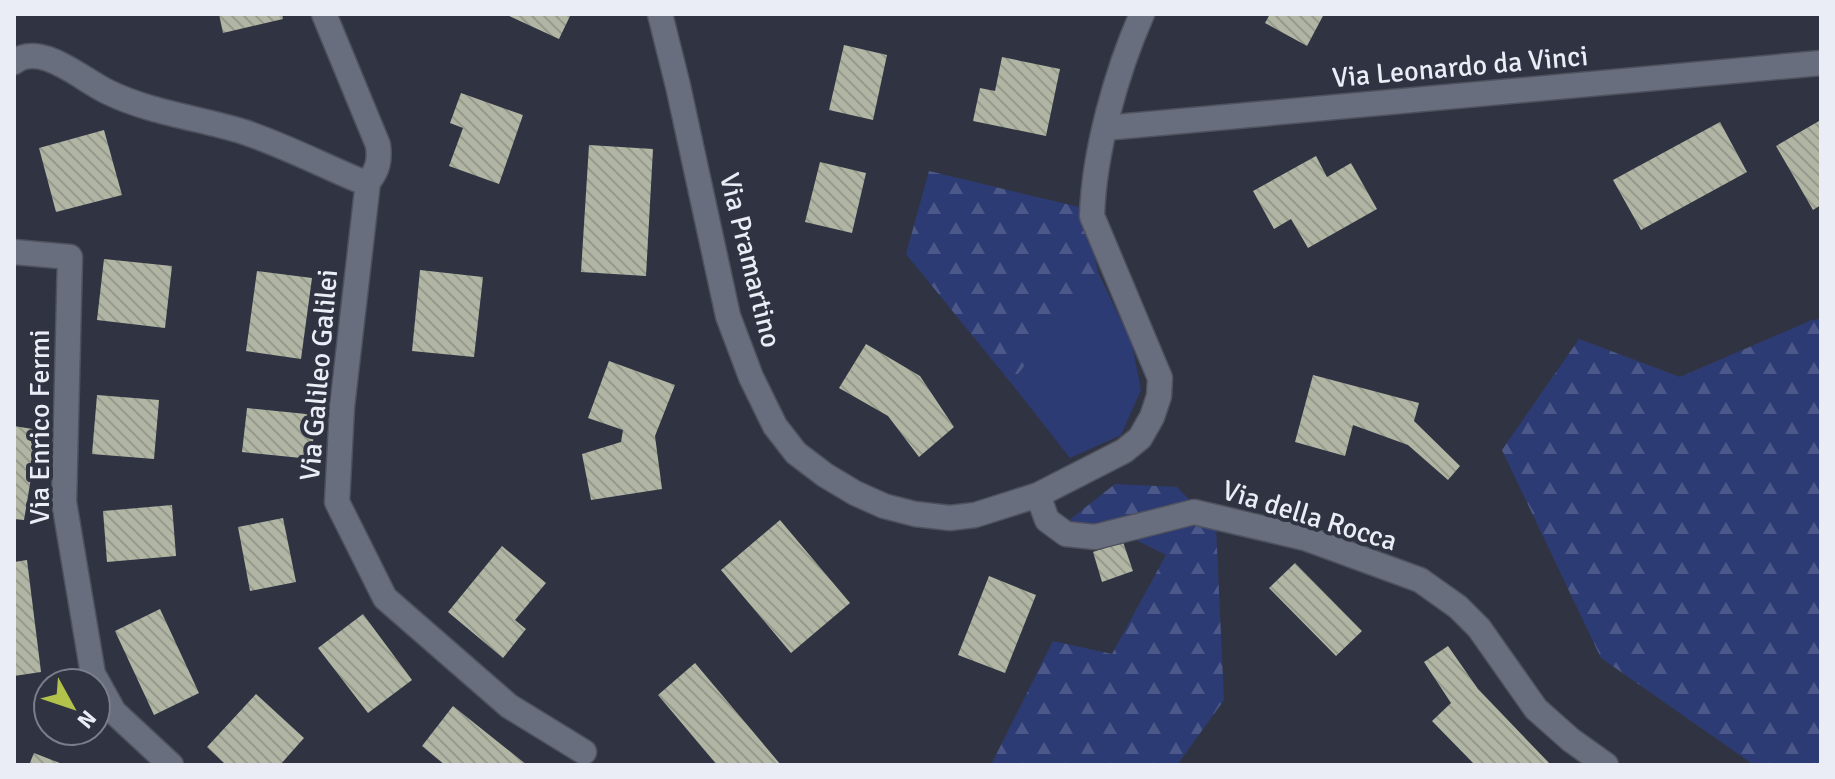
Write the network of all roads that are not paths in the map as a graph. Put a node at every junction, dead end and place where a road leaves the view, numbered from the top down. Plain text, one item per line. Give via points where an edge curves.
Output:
1 (324, 14) edge
2 (660, 14) edge
3 (1142, 14) edge
4 (14, 62) edge
5 (1821, 63) edge
6 (1105, 128) junction
7 (368, 182) junction
8 (14, 252) edge
9 (1038, 495) junction
10 (584, 752) dead end
11 (171, 765) edge
12 (1606, 765) edge

1 - 7 street via 378,145 380,160
2 - 9 street, Via Pramartino via 728,316 775,426 796,453 855,493 915,514 975,515
3 - 6 street, Via Pramartino
4 - 7 street via 33,54 144,106 244,132
5 - 6 street, Via Leonardo da Vinci
6 - 9 street, Via Pramartino via 1092,216 1160,378 1159,396 1140,438
7 - 10 street, Via Galileo Galilei via 342,407 337,502 385,598 509,706
8 - 11 street, Via Enrico Fermi via 70,257 64,502 93,674 114,712
9 - 12 street, Via della Rocca via 1047,520 1066,534 1095,537 1194,512 1305,538 1420,580 1479,628 1536,709

